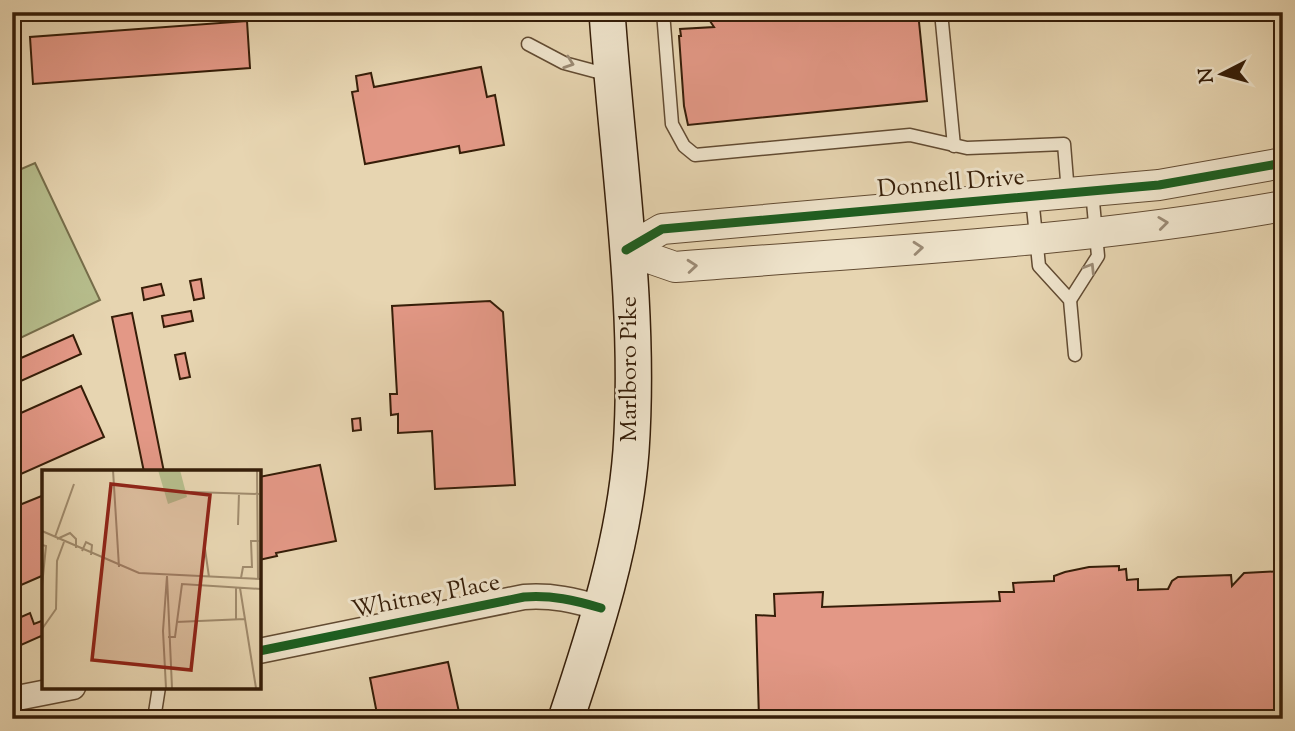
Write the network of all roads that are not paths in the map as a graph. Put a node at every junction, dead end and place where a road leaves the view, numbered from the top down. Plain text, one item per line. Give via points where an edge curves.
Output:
1 (607, 12) edge
2 (663, 12) edge
3 (941, 12) edge
4 (528, 44) dead end
5 (612, 76) junction
6 (954, 146) junction
7 (1283, 163) edge
8 (1080, 192) junction
9 (1031, 196) junction
10 (1283, 206) edge
11 (1096, 232) junction
12 (1036, 239) junction
13 (626, 250) junction
14 (1070, 300) junction
15 (1075, 355) dead end
16 (601, 608) junction
17 (261, 651) edge
18 (63, 689) edge
19 (159, 689) edge
20 (12, 699) edge
21 (154, 719) edge
22 (566, 719) edge

1 - 5 main road, Marlboro Pike
2 - 6 lane via 672,124 695,155 910,135
3 - 6 lane
4 -> 5 lane via 564,63
5 - 13 main road, Marlboro Pike
6 - 8 lane via 1064,144
7 - 8 street, Donnell Drive via 1159,185
8 - 9 street, Donnell Drive
8 - 11 lane
9 - 12 lane
9 - 13 street, Donnell Drive via 662,229
11 -> 10 street
11 - 12 street
14 -> 11 lane via 1098,256
13 -> 12 street via 675,267
12 - 14 lane via 1039,267
13 - 16 main road, Marlboro Pike via 633,327 630,454
14 - 15 lane
16 - 17 street, Whitney Place via 568,598 524,597
16 - 22 main road, Marlboro Pike
18 - 20 street
19 - 21 lane

